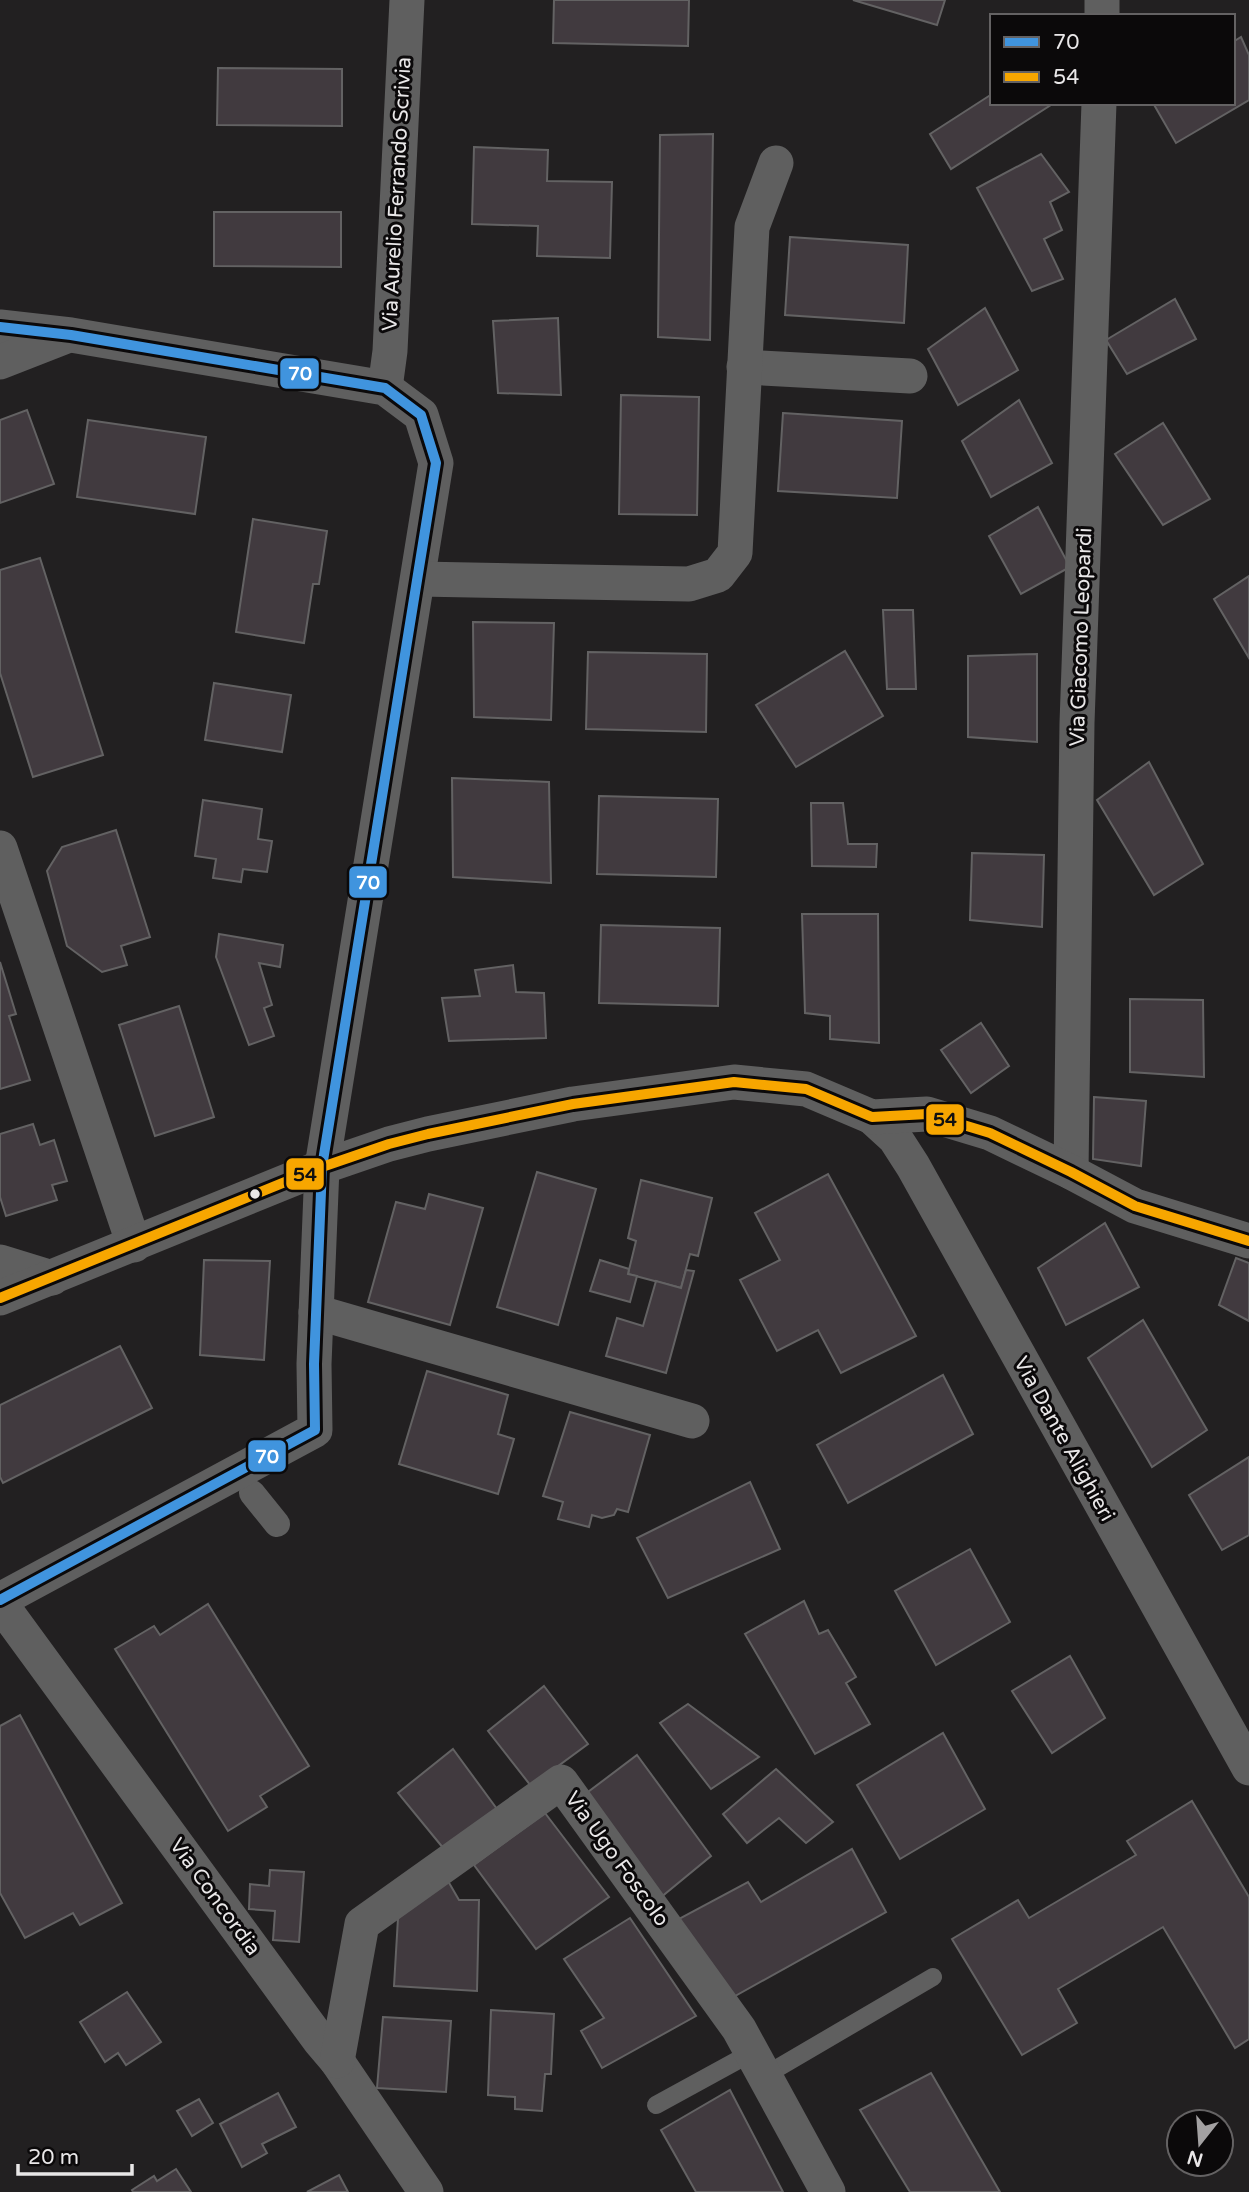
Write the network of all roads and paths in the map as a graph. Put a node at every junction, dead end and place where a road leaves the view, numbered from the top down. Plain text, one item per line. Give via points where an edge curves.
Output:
1 (407, 0) edge
2 (1099, 105) edge
3 (775, 163) dead end
4 (0, 327) edge
5 (71, 335) junction
6 (0, 362) edge
7 (744, 367) junction
8 (910, 376) dead end
9 (385, 388) junction
10 (419, 579) junction
11 (0, 848) edge
12 (872, 1117) junction
13 (323, 1167) junction
14 (1071, 1172) junction
15 (1249, 1241) edge
16 (134, 1245) junction
17 (0, 1262) edge
18 (52, 1278) junction
19 (0, 1298) edge
20 (316, 1312) junction
21 (692, 1421) dead end
22 (252, 1493) dead end
23 (277, 1524) dead end
24 (0, 1602) edge
25 (1249, 1768) edge
26 (933, 1977) dead end
27 (337, 2060) junction
28 (757, 2064) junction
29 (656, 2105) dead end
30 (426, 2192) edge
31 (828, 2192) edge

1 - 9 street, Via Aurelio Ferrando Scrivia
2 - 14 street, Via Giacomo Leopardi via 1077,723
3 - 7 street via 752,227
4 - 5 street
5 - 6 street
5 - 9 street
7 - 8 street
7 - 10 street via 735,553 718,575 689,584
9 - 10 street via 421,415 436,463
10 - 13 street
11 - 16 street
12 - 13 street via 806,1089 734,1083 573,1104 428,1134
12 - 14 street via 927,1114 990,1133
12 - 25 street, Via Dante Alighieri via 895,1138 913,1166
13 - 16 street
13 - 20 street
14 - 15 street via 1135,1206
16 - 18 street
17 - 18 street
18 - 19 street
20 - 21 street
20 - 24 street via 315,1430
22 - 23 street
24 - 27 street, Via Concordia
26 - 28 lane
27 - 28 street, Via Ugo Foscolo via 362,1924 561,1782 738,2029
27 - 30 street, Via Concordia
28 - 29 lane
28 - 31 street, Via Ugo Foscolo

